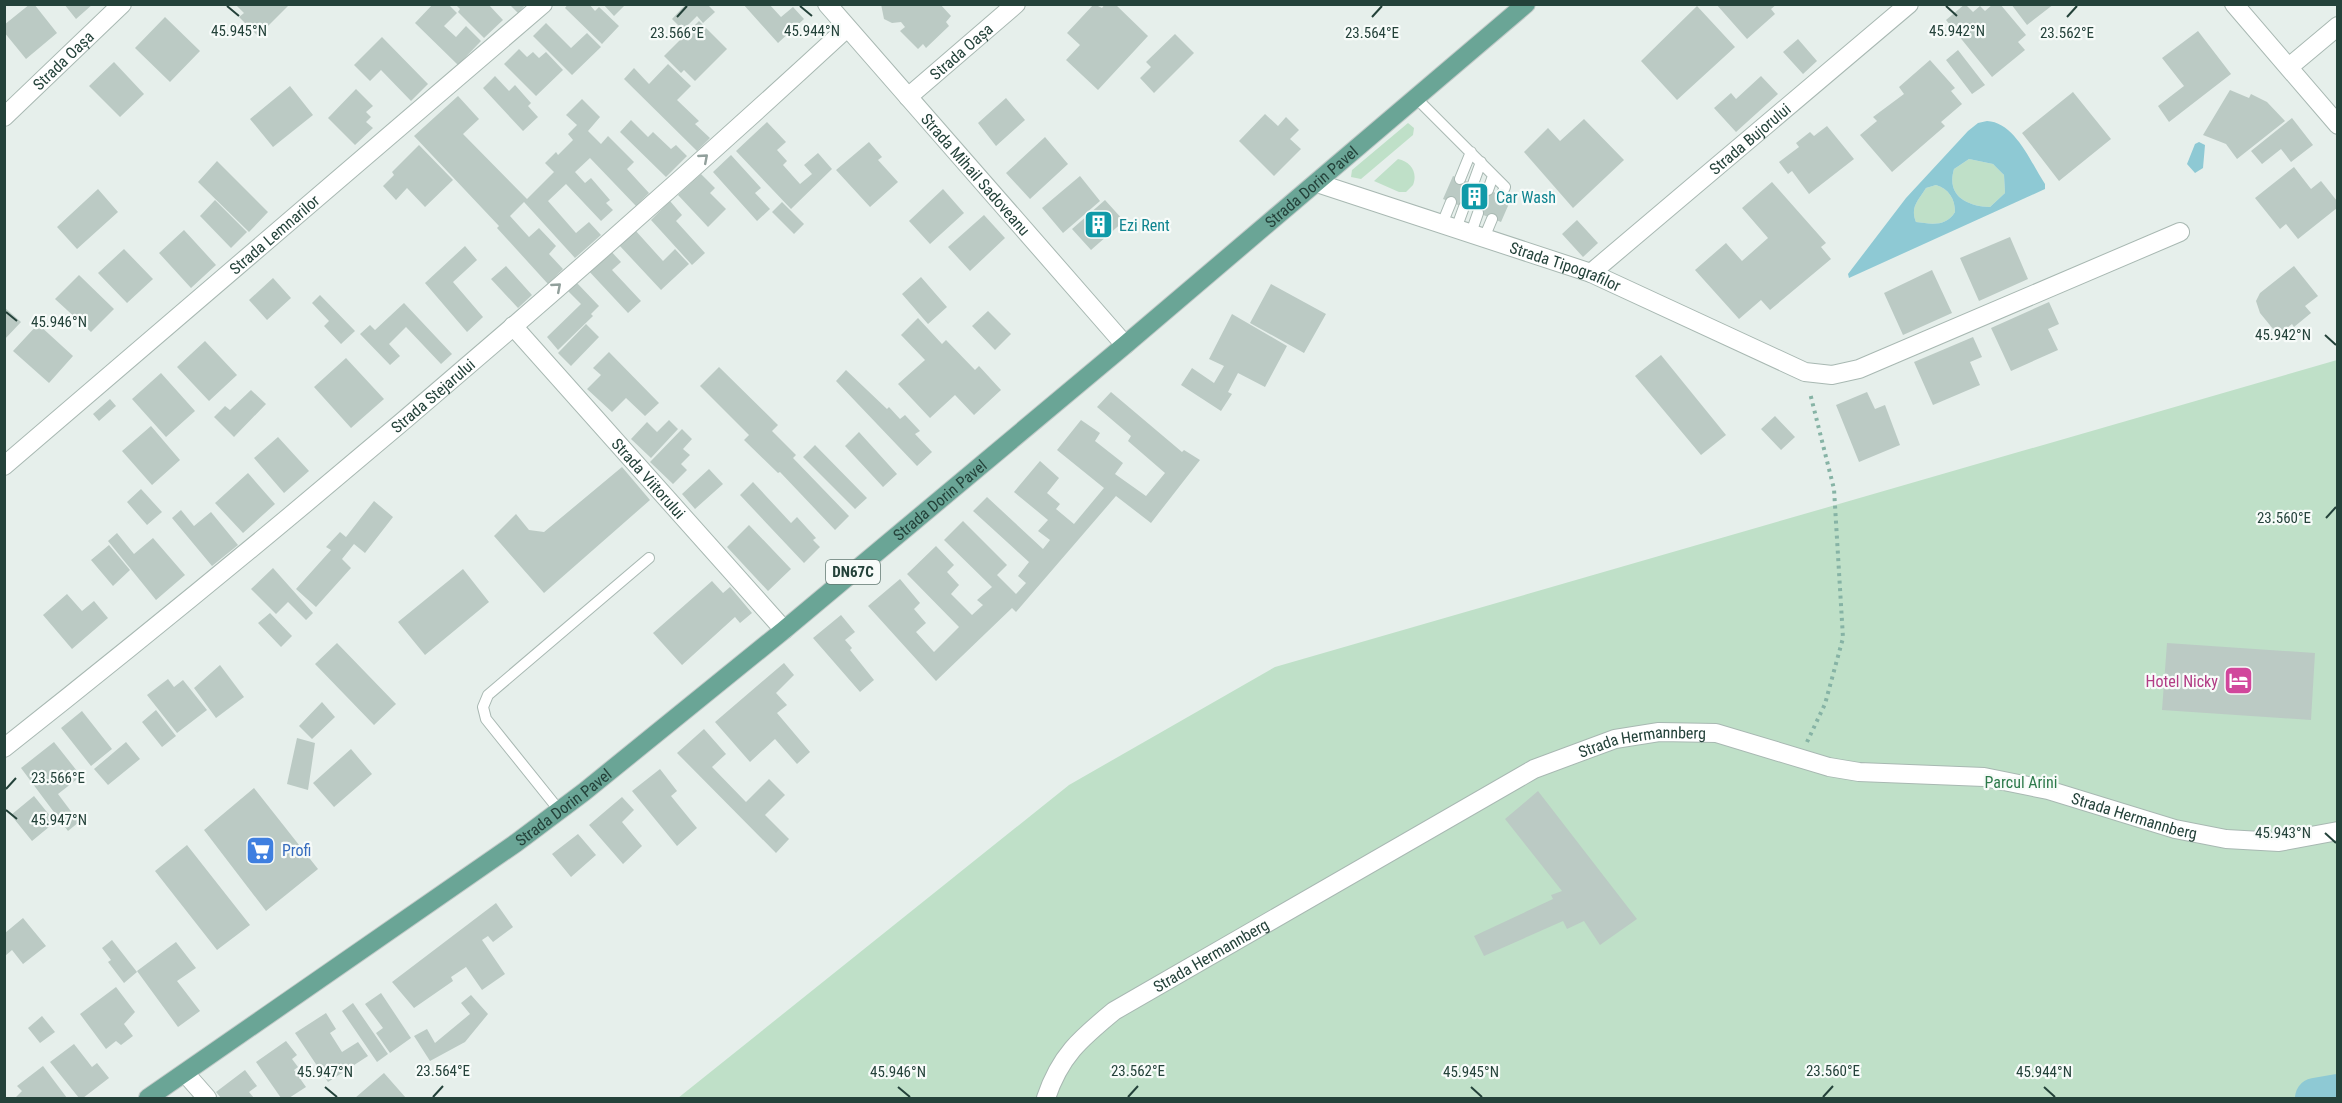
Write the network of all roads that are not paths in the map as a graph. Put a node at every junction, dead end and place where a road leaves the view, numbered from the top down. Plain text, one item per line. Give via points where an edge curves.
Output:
1 (122, 4) edge
2 (543, 4) edge
3 (827, 4) edge
4 (1016, 4) edge
5 (1526, 4) edge
6 (1909, 4) edge
7 (2234, 4) edge
8 (2337, 26) edge
9 (847, 28) junction
10 (2289, 67) junction
11 (908, 97) junction
12 (1416, 98) junction
13 (4, 117) edge
14 (2337, 125) edge
15 (1471, 152) junction
16 (1481, 162) junction
17 (1493, 176) junction
18 (1460, 179) dead end
19 (1317, 183) junction
20 (1473, 184) dead end
21 (1488, 190) dead end
22 (1501, 196) dead end
23 (1451, 202) dead end
24 (1464, 207) dead end
25 (1479, 213) dead end
26 (1492, 219) dead end
27 (1463, 231) junction
28 (2180, 232) dead end
29 (1591, 273) junction
30 (513, 326) junction
31 (1125, 345) junction
32 (4, 466) edge
33 (649, 558) dead end
34 (784, 630) junction
35 (4, 748) edge
36 (559, 810) junction
37 (2337, 831) edge
38 (185, 1073) junction
39 (148, 1098) edge
40 (207, 1098) edge
41 (1046, 1098) edge

1 - 13 street, Strada Oașa
2 - 32 street, Strada Lemnarilor
3 - 9 street, Strada Mihail Sadoveanu
4 - 11 street, Strada Oașa
5 - 12 main road, Strada Dorin Pavel / DN67C
6 - 29 street, Strada Bujorului
7 - 10 street
8 - 10 street
9 - 11 street, Strada Mihail Sadoveanu
30 -> 9 street, Strada Stejarului
10 - 14 street
11 - 31 street, Strada Mihail Sadoveanu
12 - 15 lane
12 - 19 main road, Strada Dorin Pavel / DN67C
15 - 16 lane
15 - 18 lane
16 - 17 lane
16 - 20 lane
17 - 21 lane
17 - 22 lane via 1505,187
19 - 27 street, Strada Tipografilor
19 - 31 main road, Strada Dorin Pavel / DN67C
23 - 27 lane
24 - 27 lane
25 - 27 lane
26 - 27 lane
27 - 29 street, Strada Tipografilor
28 - 29 street, Strada Tipografilor via 1859,369 1832,375 1805,372
30 - 34 street, Strada Viitorului
30 - 35 street, Strada Stejarului
31 - 34 main road, Strada Dorin Pavel / DN67C
33 - 36 lane via 488,695 483,707 486,719
34 - 36 main road, Strada Dorin Pavel / DN67C
36 - 38 main road, Strada Dorin Pavel / DN67C
37 - 41 street, Strada Hermannberg via 2279,842 2226,839 2163,825 2048,790 1984,777 1859,772 1829,767 1716,733 1659,732 1616,739 1534,769 1114,1011 1059,1064
38 - 39 main road, Strada Dorin Pavel / DN67C
38 - 40 street

